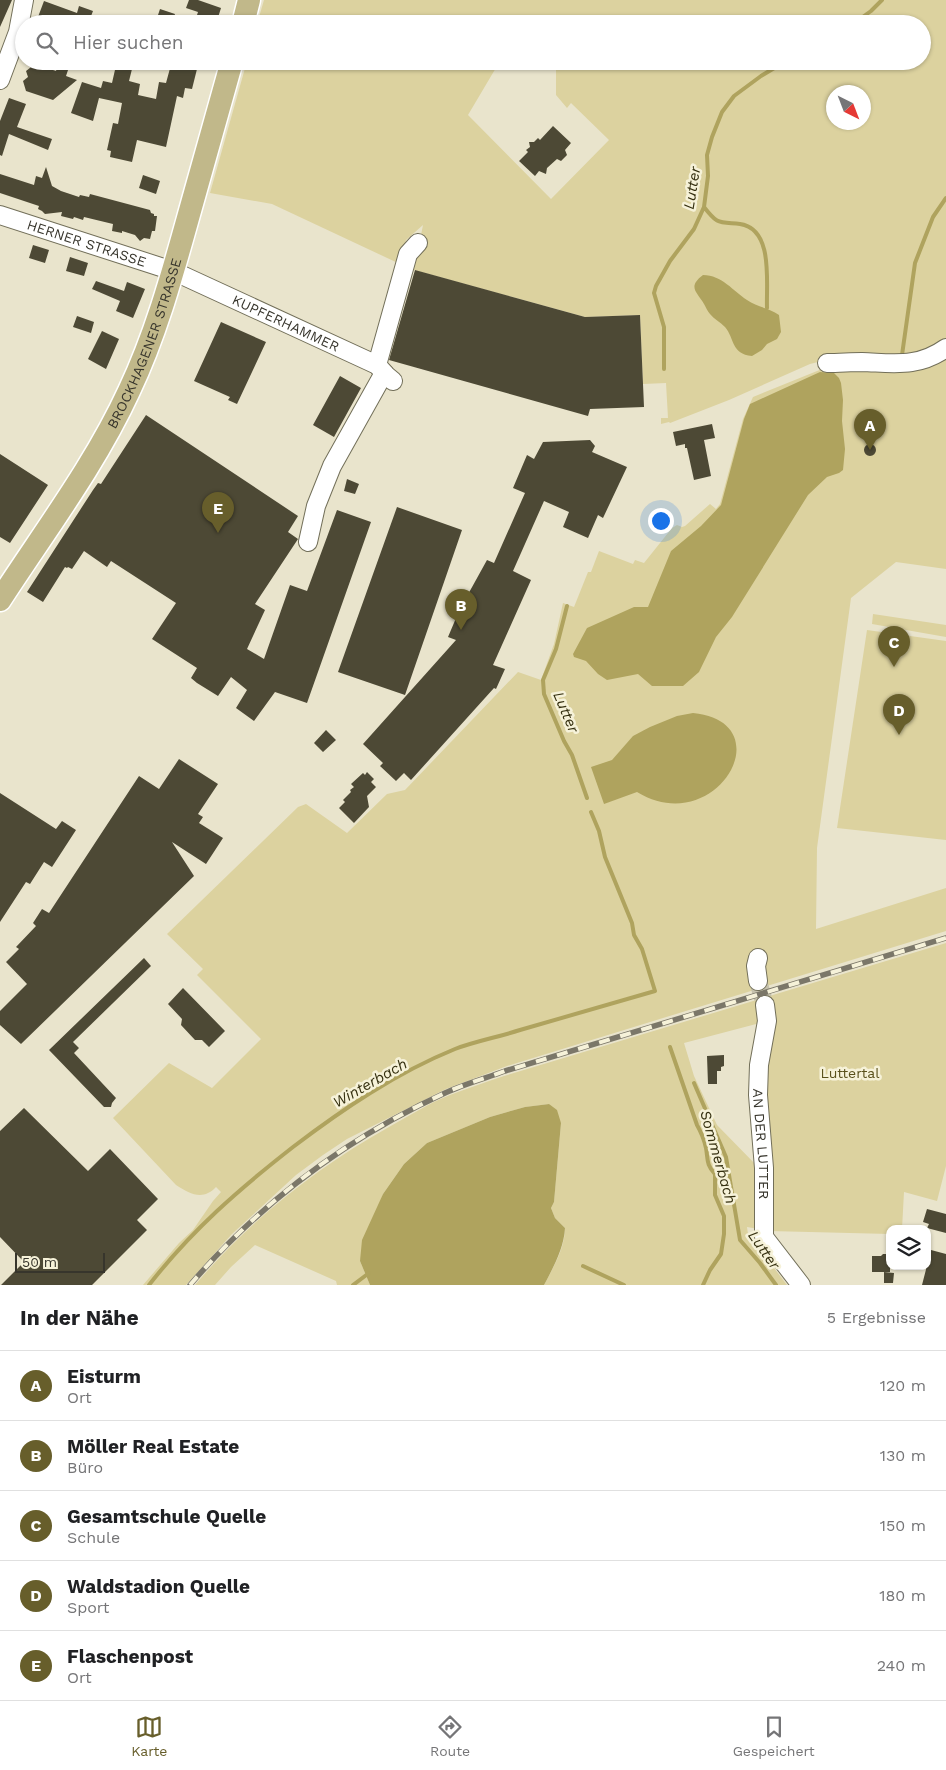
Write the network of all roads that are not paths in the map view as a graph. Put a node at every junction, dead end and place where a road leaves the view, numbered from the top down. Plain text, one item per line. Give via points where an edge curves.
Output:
1 (24, 0) edge
2 (249, 0) edge
3 (21, 15) edge
4 (245, 15) edge
5 (15, 39) edge
6 (229, 70) edge
7 (1, 72) edge
8 (0, 216) edge
9 (418, 243) dead end
10 (173, 271) junction
11 (946, 348) edge
12 (827, 363) dead end
13 (385, 373) junction
14 (308, 542) dead end
15 (0, 600) edge
16 (758, 958) dead end
17 (758, 982) tunnel mouth
18 (766, 1013) tunnel mouth
19 (800, 1285) edge

1 - 3 street
2 - 4 main road
5 - 7 street
6 - 10 main road, BROCKHAGENER STRASSE
8 - 10 street, HERNER STRASSE
9 - 13 street via 408,254
10 - 13 street, KUPFERHAMMER
10 - 15 main road, BROCKHAGENER STRASSE via 152,336 115,421
11 - 12 street via 909,364
13 - 14 street via 332,466 316,506
16 - 17 street
18 - 19 street, AN DER LUTTER via 758,1095 764,1168 764,1237

